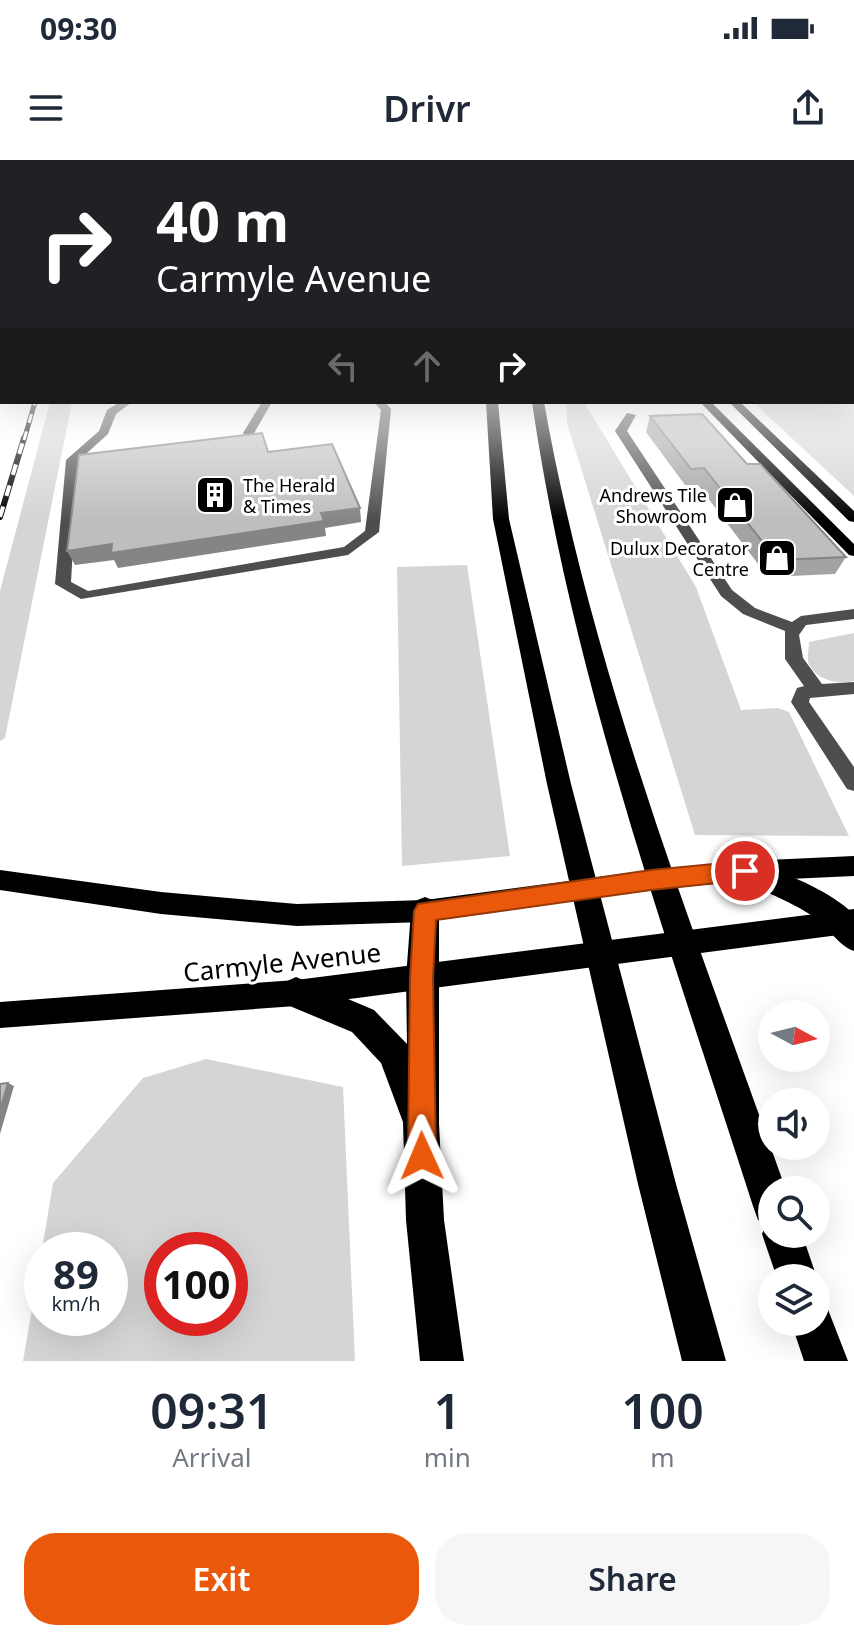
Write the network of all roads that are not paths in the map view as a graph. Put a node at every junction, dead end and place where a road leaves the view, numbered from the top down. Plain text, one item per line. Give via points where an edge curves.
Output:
1 (117, 408) edge
2 (263, 408) edge
3 (385, 408) edge
4 (480, 408) edge
5 (492, 408) edge
6 (539, 408) edge
7 (711, 408) edge
8 (740, 408) edge
9 (631, 415) dead end
10 (249, 433) edge
11 (854, 518) edge
12 (501, 519) junction
13 (854, 552) edge
14 (854, 614) edge
15 (794, 629) junction
16 (854, 688) edge
17 (817, 691) junction
18 (854, 783) edge
19 (854, 866) edge
20 (745, 871) junction
21 (0, 880) edge
22 (425, 911) junction
23 (851, 927) edge
24 (422, 978) junction
25 (296, 993) junction
26 (0, 1015) edge
27 (421, 1124) junction
28 (762, 1176) edge
29 (817, 1336) edge
30 (442, 1361) edge
31 (704, 1361) edge
32 (826, 1361) edge

1 - 3 street via 104,432 72,460 63,584 86,596 348,551 372,532
2 - 10 street
4 - 12 highway
5 - 12 highway
6 - 28 highway via 551,483 623,763
7 - 13 main road
8 - 11 main road
9 - 15 street via 621,431 726,593 749,611
12 - 31 highway via 559,784
14 - 15 street via 801,621
15 - 17 street via 794,659
16 - 17 street
17 - 18 street via 803,693 800,702
19 - 20 main road, Carmyle Avenue
20 - 22 main road, Carmyle Avenue
20 - 23 highway via 793,891
21 - 22 main road, Carmyle Avenue via 297,915
22 - 24 highway
23 - 24 main road, Carmyle Avenue
24 - 25 main road, Carmyle Avenue
24 - 27 highway
25 - 26 main road, Carmyle Avenue
25 - 27 highway via 363,1021 394,1052
27 - 30 highway via 425,1220
29 - 32 highway

